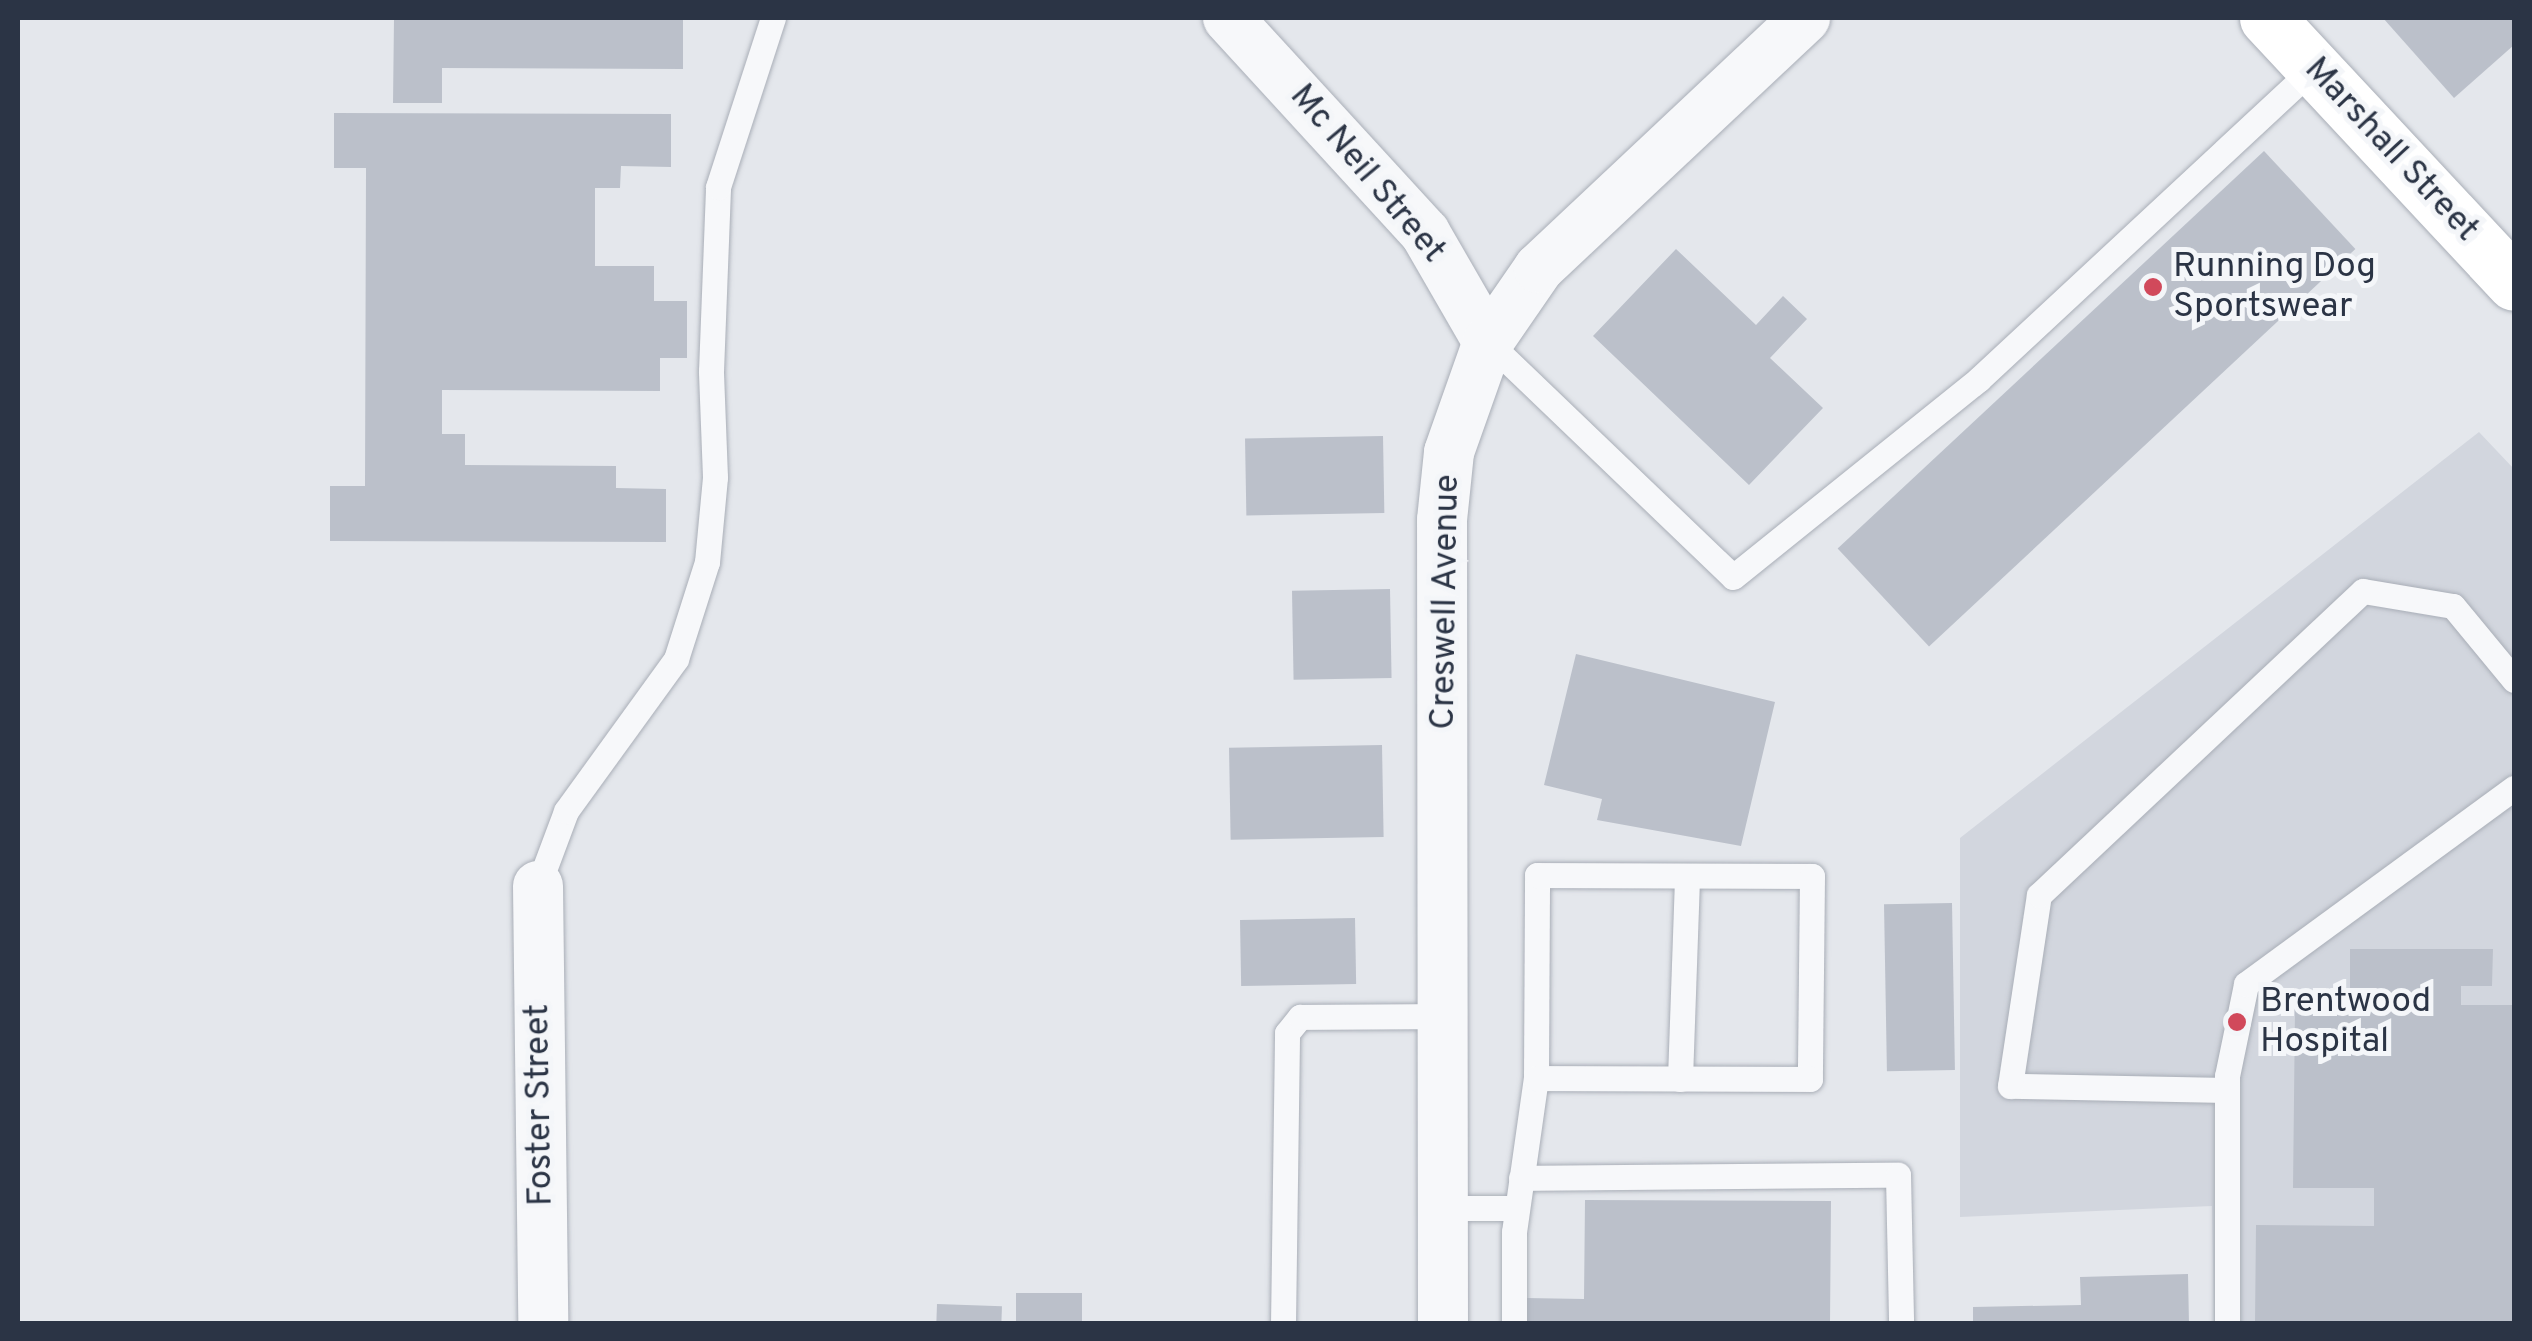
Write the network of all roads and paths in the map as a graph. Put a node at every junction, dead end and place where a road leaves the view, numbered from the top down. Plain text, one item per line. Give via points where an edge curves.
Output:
1 (773, 18) edge
2 (1228, 18) edge
3 (1805, 18) edge
4 (2267, 18) edge
5 (2314, 68) junction
6 (2514, 283) edge
7 (1488, 342) junction
8 (2514, 680) edge
9 (2514, 788) edge
10 (1687, 876) junction
11 (538, 886) joint
12 (1443, 1016) junction
13 (1536, 1078) junction
14 (1680, 1079) junction
15 (2226, 1090) junction
16 (1522, 1178) junction
17 (1443, 1208) junction
18 (1517, 1208) junction
19 (543, 1324) edge
20 (1282, 1324) edge
21 (1443, 1324) edge
22 (1514, 1324) edge
23 (1901, 1324) edge
24 (2227, 1324) edge

1 - 11 lane via 718,187 711,372 715,478 707,562 676,659 566,811
2 - 7 street, Mc Neil Street via 1426,233
3 - 7 street, Creswell Avenue via 1539,268
4 - 5 street, Marshall Street
5 - 6 street, Marshall Street
5 - 7 lane via 1979,379 1733,577
7 - 12 street, Creswell Avenue via 1449,452 1442,520
8 - 15 lane via 2453,606 2363,591 2039,894 2010,1086
9 - 15 lane via 2246,984
10 - 13 lane via 1537,875
10 - 14 lane
10 - 14 lane via 1812,876 1810,1080
11 - 19 street, Foster Street
12 - 17 street, Creswell Avenue
12 - 20 lane via 1300,1017 1287,1033
13 - 14 lane
13 - 16 lane
15 - 24 lane
16 - 18 lane
16 - 23 lane via 1898,1175
17 - 18 lane
17 - 21 street, Creswell Avenue
18 - 22 lane

